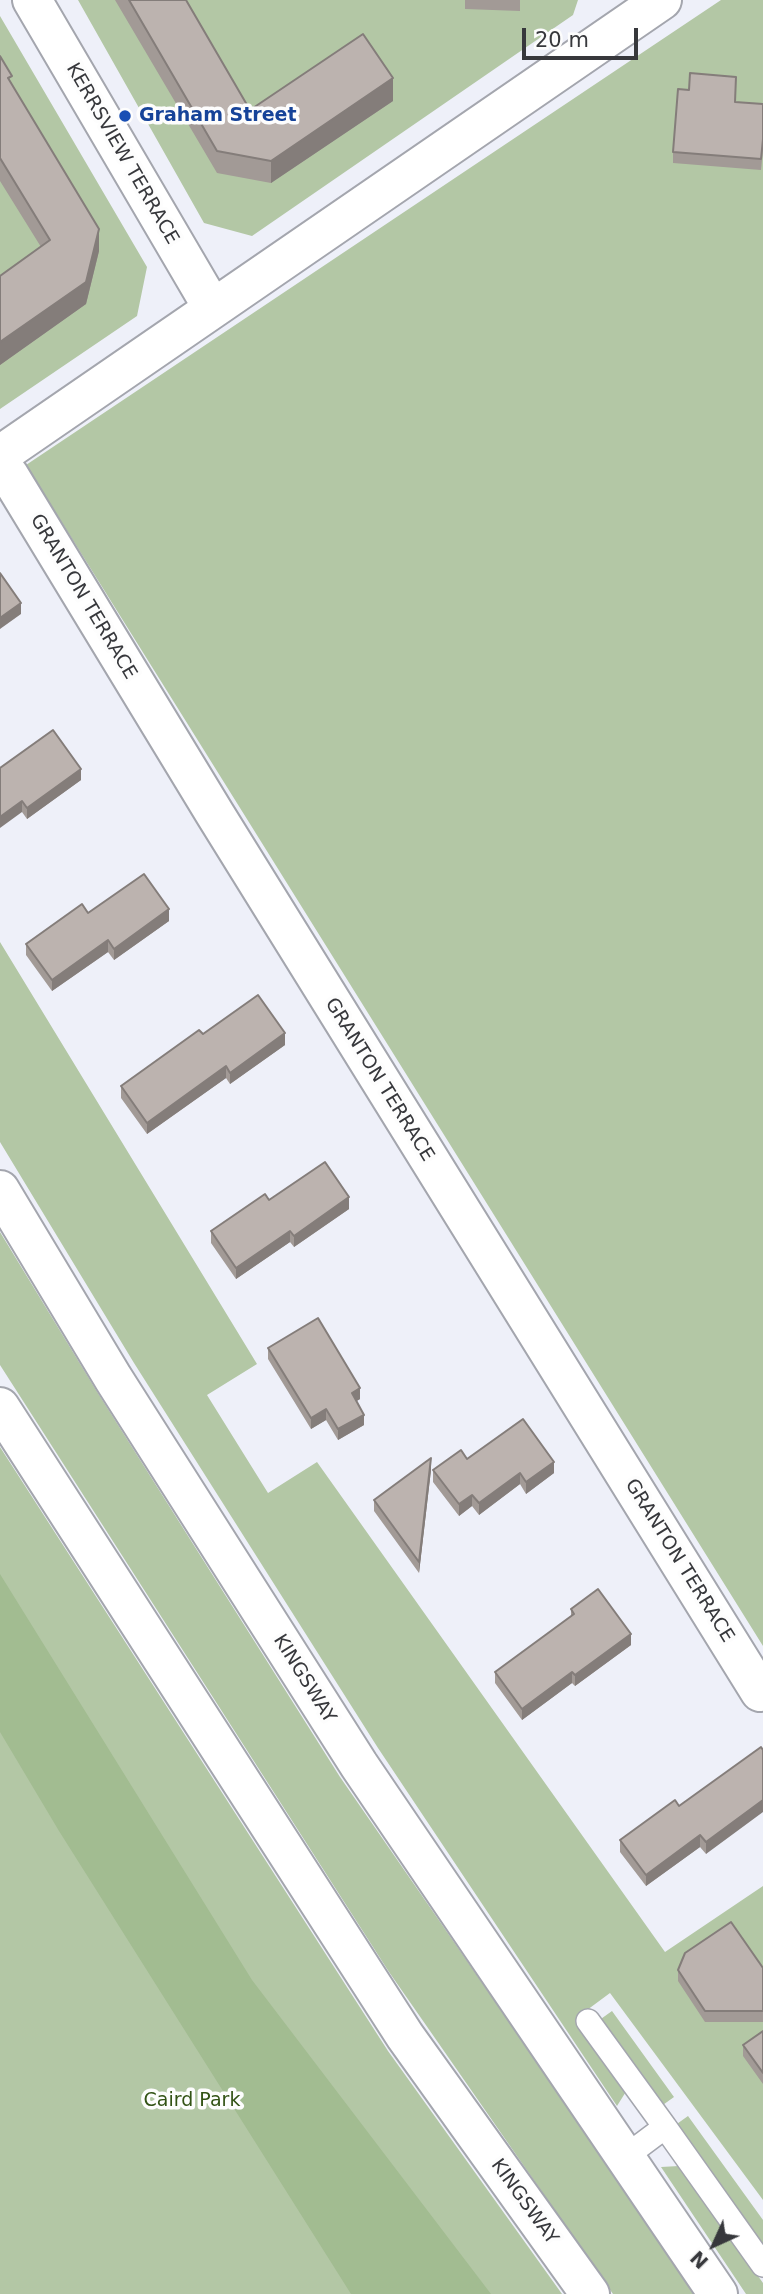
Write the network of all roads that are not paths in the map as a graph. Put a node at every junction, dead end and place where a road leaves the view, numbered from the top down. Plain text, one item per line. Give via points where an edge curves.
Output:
1 (32, 0) edge
2 (653, 3) edge
3 (212, 307) junction
4 (0, 455) edge
5 (0, 468) edge
6 (0, 1190) edge
7 (0, 1407) edge
8 (760, 1692) dead end
9 (588, 2021) dead end
10 (665, 2127) junction
11 (625, 2157) junction
12 (763, 2265) edge
13 (590, 2294) edge
14 (718, 2294) edge

1 - 3 main road, KERRSVIEW TERRACE
2 - 3 main road
3 - 4 main road
5 - 8 main road, GRANTON TERRACE via 9,475
6 - 11 main road, KINGSWAY via 113,1378 359,1765
7 - 13 main road, KINGSWAY via 405,2036
9 - 10 lane
10 - 11 lane
10 - 12 lane
11 - 14 main road, KINGSWAY

